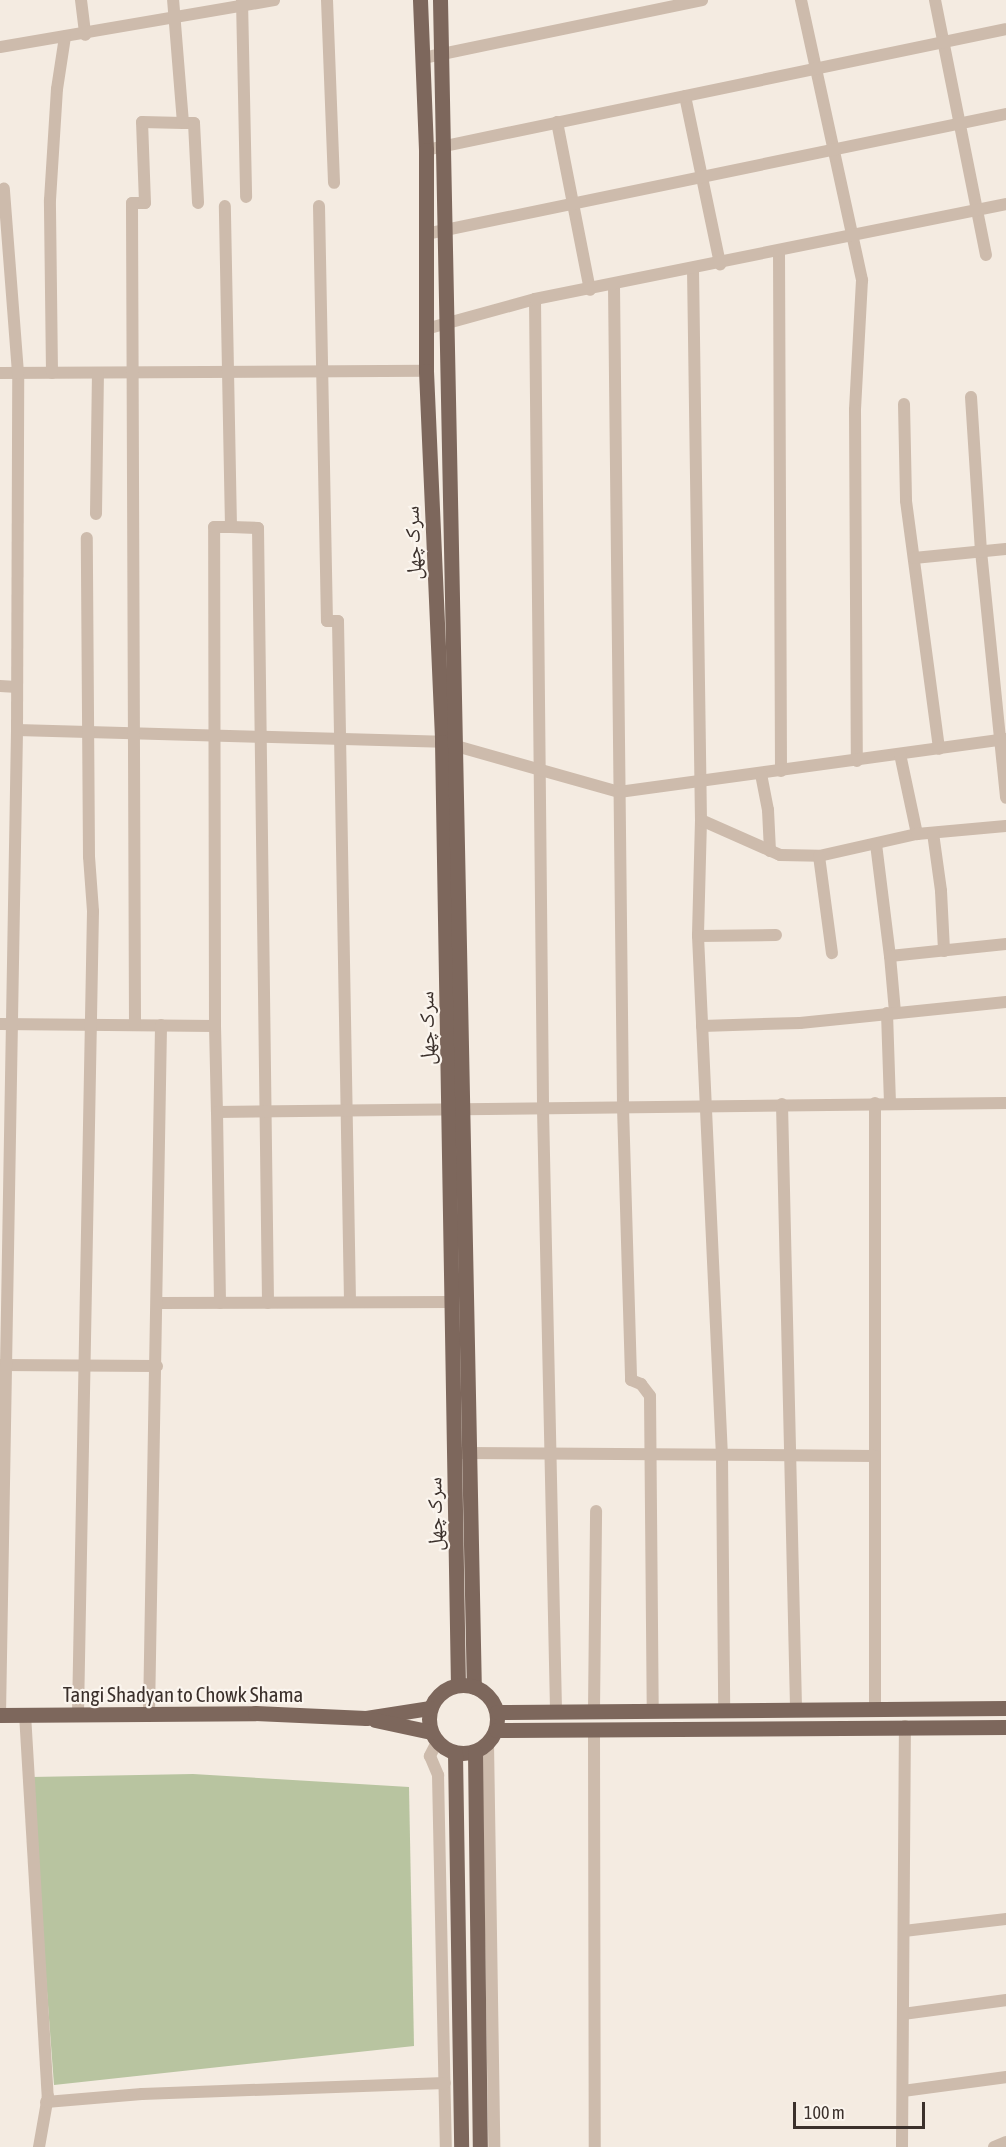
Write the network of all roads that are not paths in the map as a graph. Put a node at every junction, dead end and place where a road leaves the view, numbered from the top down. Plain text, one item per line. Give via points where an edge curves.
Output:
1 (81, 0) edge
2 (173, 0) edge
3 (274, 0) edge
4 (327, 0) edge
5 (420, 0) edge
6 (440, 0) edge
7 (702, 0) edge
8 (801, 0) edge
9 (935, 0) edge
10 (242, 3) edge
11 (175, 20) junction
12 (1006, 29) edge
13 (85, 35) junction
14 (65, 37) junction
15 (944, 42) junction
16 (0, 47) edge
17 (442, 54) junction
18 (423, 58) junction
19 (814, 69) junction
20 (685, 96) junction
21 (1006, 114) edge
22 (557, 122) junction
23 (183, 123) junction
24 (960, 124) junction
25 (446, 146) junction
26 (426, 150) junction
27 (832, 152) junction
28 (702, 177) junction
29 (333, 183) dead end
30 (4, 189) dead end
31 (246, 197) dead end
32 (198, 202) dead end
33 (574, 203) junction
34 (1006, 204) edge
35 (225, 206) dead end
36 (319, 206) dead end
37 (978, 210) junction
38 (447, 229) junction
39 (426, 234) junction
40 (853, 236) junction
41 (779, 251) junction
42 (986, 255) dead end
43 (720, 264) junction
44 (693, 269) junction
45 (614, 286) junction
46 (590, 290) junction
47 (535, 299) junction
48 (448, 323) junction
49 (426, 329) junction
50 (426, 371) junction
51 (230, 372) junction
52 (321, 372) junction
53 (0, 373) edge
54 (18, 373) junction
55 (52, 373) junction
56 (98, 373) junction
57 (134, 373) junction
58 (971, 397) dead end
59 (904, 404) dead end
60 (96, 514) dead end
61 (231, 527) junction
62 (87, 538) dead end
63 (1006, 549) edge
64 (981, 551) junction
65 (914, 558) junction
66 (0, 686) edge
67 (17, 687) junction
68 (17, 730) junction
69 (88, 732) junction
70 (131, 733) junction
71 (213, 734) junction
72 (261, 735) junction
73 (341, 737) junction
74 (1003, 740) edge
75 (449, 743) junction
76 (939, 749) junction
77 (900, 754) junction
78 (857, 761) junction
79 (781, 771) junction
80 (542, 772) junction
81 (761, 774) junction
82 (700, 783) junction
83 (619, 792) junction
84 (1006, 798) edge
85 (701, 820) junction
86 (1006, 826) edge
87 (933, 833) junction
88 (917, 834) junction
89 (876, 844) junction
90 (770, 851) junction
91 (819, 856) junction
92 (776, 935) dead end
93 (698, 936) junction
94 (1006, 944) edge
95 (944, 951) junction
96 (832, 953) dead end
97 (890, 956) junction
98 (1006, 1002) edge
99 (891, 1013) junction
100 (5, 1024) edge
101 (90, 1024) junction
102 (135, 1025) junction
103 (161, 1025) junction
104 (215, 1026) junction
105 (702, 1026) junction
106 (875, 1103) junction
107 (890, 1103) junction
108 (1006, 1103) edge
109 (783, 1104) junction
110 (705, 1106) junction
111 (623, 1107) junction
112 (543, 1110) junction
113 (217, 1112) junction
114 (266, 1112) junction
115 (345, 1112) junction
116 (456, 1112) junction
117 (350, 1302) junction
118 (451, 1302) junction
119 (159, 1303) junction
120 (220, 1303) junction
121 (268, 1303) junction
122 (3, 1365) edge
123 (85, 1365) junction
124 (157, 1366) junction
125 (453, 1453) junction
126 (469, 1453) junction
127 (553, 1454) junction
128 (652, 1455) junction
129 (722, 1456) junction
130 (875, 1456) junction
131 (792, 1457) junction
132 (596, 1512) dead end
133 (466, 1686) junction
134 (430, 1708) junction
135 (1006, 1708) edge
136 (796, 1709) junction
137 (875, 1709) junction
138 (594, 1710) junction
139 (653, 1710) junction
140 (724, 1710) junction
141 (556, 1711) junction
142 (497, 1712) junction
143 (0, 1714) edge
144 (25, 1714) junction
145 (78, 1714) junction
146 (149, 1714) junction
147 (366, 1718) junction
148 (905, 1726) junction
149 (1006, 1727) edge
150 (594, 1729) junction
151 (496, 1730) junction
152 (434, 1737) junction
153 (488, 1743) junction
154 (474, 1752) junction
155 (456, 1753) junction
156 (1006, 1919) edge
157 (904, 1931) junction
158 (1006, 2000) edge
159 (903, 2014) junction
160 (1006, 2077) edge
161 (444, 2083) junction
162 (903, 2091) junction
163 (46, 2102) junction
164 (1006, 2142) edge
165 (39, 2147) edge
166 (446, 2147) edge
167 (461, 2147) edge
168 (480, 2147) edge
169 (494, 2147) edge
170 (595, 2147) edge
171 (902, 2147) edge
172 (994, 2147) edge

1 - 13 street
2 - 11 street
3 - 10 street
4 - 29 street
5 - 18 main road, سرک چهل
6 - 17 main road
7 - 17 street
8 - 19 street
9 - 15 street
10 - 11 street
10 - 31 street
11 - 13 street
11 - 23 street
12 - 15 street
13 - 14 street
14 - 16 street
14 - 55 street via 57,89 50,200
15 - 19 street
15 - 24 street
17 - 18 street
17 - 25 main road
18 - 26 main road, سرک چهل
19 - 20 street
19 - 27 street
20 - 22 street
20 - 28 street
21 - 24 street
22 - 25 street
22 - 33 street
23 - 32 street via 194,123
23 - 57 street via 142,122 145,203 132,203
24 - 27 street
24 - 37 street
25 - 26 street
25 - 38 main road
26 - 39 main road, سرک چهل
27 - 28 street
27 - 40 street
28 - 33 street
28 - 43 street
30 - 54 street
33 - 38 street
33 - 46 street
34 - 37 street
35 - 51 street
36 - 52 street
37 - 40 street
37 - 42 street
38 - 39 street
38 - 48 main road
39 - 49 main road, سرک چهل
40 - 41 street
40 - 78 street via 862,280 855,410
41 - 43 street
41 - 79 street
43 - 44 street
44 - 45 street
44 - 82 street
45 - 46 street
45 - 83 street
46 - 47 street
47 - 48 street
47 - 80 street
48 - 49 street
48 - 75 main road
49 - 50 main road, سرک چهل
50 - 52 street
50 - 75 main road, سرک چهل
51 - 52 street
51 - 57 street
51 - 61 street
52 - 73 street via 327,621 338,621
53 - 54 street
54 - 55 street
54 - 67 street
55 - 56 street
56 - 57 street
56 - 60 street
57 - 70 street
58 - 64 street
59 - 65 street via 906,501
61 - 71 street via 214,527
61 - 72 street via 258,528
62 - 69 street
63 - 64 street
64 - 65 street
64 - 74 street
65 - 76 street
66 - 67 street
67 - 68 street
68 - 69 street
68 - 100 street
69 - 70 street
69 - 101 street via 93,911
70 - 71 street
70 - 102 street
71 - 72 street
71 - 104 street
72 - 73 street
72 - 114 street
73 - 75 street
73 - 115 street
74 - 76 street
74 - 84 street
75 - 80 street
75 - 116 main road, سرک چهل
76 - 77 street
77 - 78 street
77 - 88 street
78 - 79 street
79 - 81 street
80 - 83 street
80 - 112 street
81 - 82 street
81 - 90 street
82 - 83 street
82 - 85 street
83 - 111 street
85 - 90 street
85 - 93 street
86 - 87 street
87 - 88 street
87 - 95 street
88 - 89 street
89 - 91 street
89 - 97 street
90 - 91 street
91 - 96 street
92 - 93 street
93 - 105 street
94 - 95 street
95 - 97 street
97 - 99 street
98 - 99 street
99 - 105 street via 800,1023
99 - 107 street
100 - 101 street
100 - 122 street
101 - 102 street
101 - 123 street
102 - 103 street
103 - 104 street
103 - 119 street
104 - 113 street
105 - 110 street
106 - 107 street
106 - 109 street
106 - 130 street
107 - 108 street
109 - 110 street
109 - 131 street
110 - 111 street
110 - 129 street
111 - 112 street
111 - 128 street via 631,1380 641,1384 650,1396
112 - 116 street
112 - 127 street
113 - 114 street
113 - 120 street
114 - 115 street
114 - 121 street
115 - 116 street
115 - 117 street
116 - 118 main road, سرک چهل
116 - 126 main road
117 - 118 street
117 - 121 street
118 - 125 main road, سرک چهل
119 - 120 street
119 - 124 street
120 - 121 street
122 - 123 street
122 - 143 street
123 - 124 street
123 - 145 street
124 - 146 street
125 - 126 street
125 - 133 main road, سرک چهل
126 - 127 street
126 - 133 main road
127 - 128 street
127 - 141 street
128 - 129 street
128 - 139 street
129 - 131 street
129 - 140 street
130 - 131 street
130 - 137 street
131 - 136 street
132 - 138 street
133 - 134 main road via 441,1693
133 - 142 main road via 492,1700
134 - 147 main road
134 - 152 main road
135 - 137 main road
136 - 137 main road
136 - 140 main road
138 - 139 main road
138 - 141 main road
139 - 140 main road
141 - 142 main road
142 - 151 main road
143 - 144 main road, Tangi Shadyan to Chowk Shama
144 - 145 main road, Tangi Shadyan to Chowk Shama
144 - 163 street
145 - 146 main road, Tangi Shadyan to Chowk Shama
146 - 147 main road, Tangi Shadyan to Chowk Shama
147 - 152 main road
148 - 149 main road
148 - 150 main road
148 - 157 street
150 - 151 main road
150 - 170 street
151 - 153 main road
152 - 155 main road
152 - 161 street via 429,1756 438,1775
153 - 154 main road
153 - 169 street
154 - 155 main road
154 - 168 main road
155 - 167 main road
156 - 157 street
157 - 159 street
158 - 159 street
159 - 162 street
160 - 162 street
161 - 163 street via 142,2094
161 - 166 street
162 - 171 street
163 - 165 street
164 - 172 street

